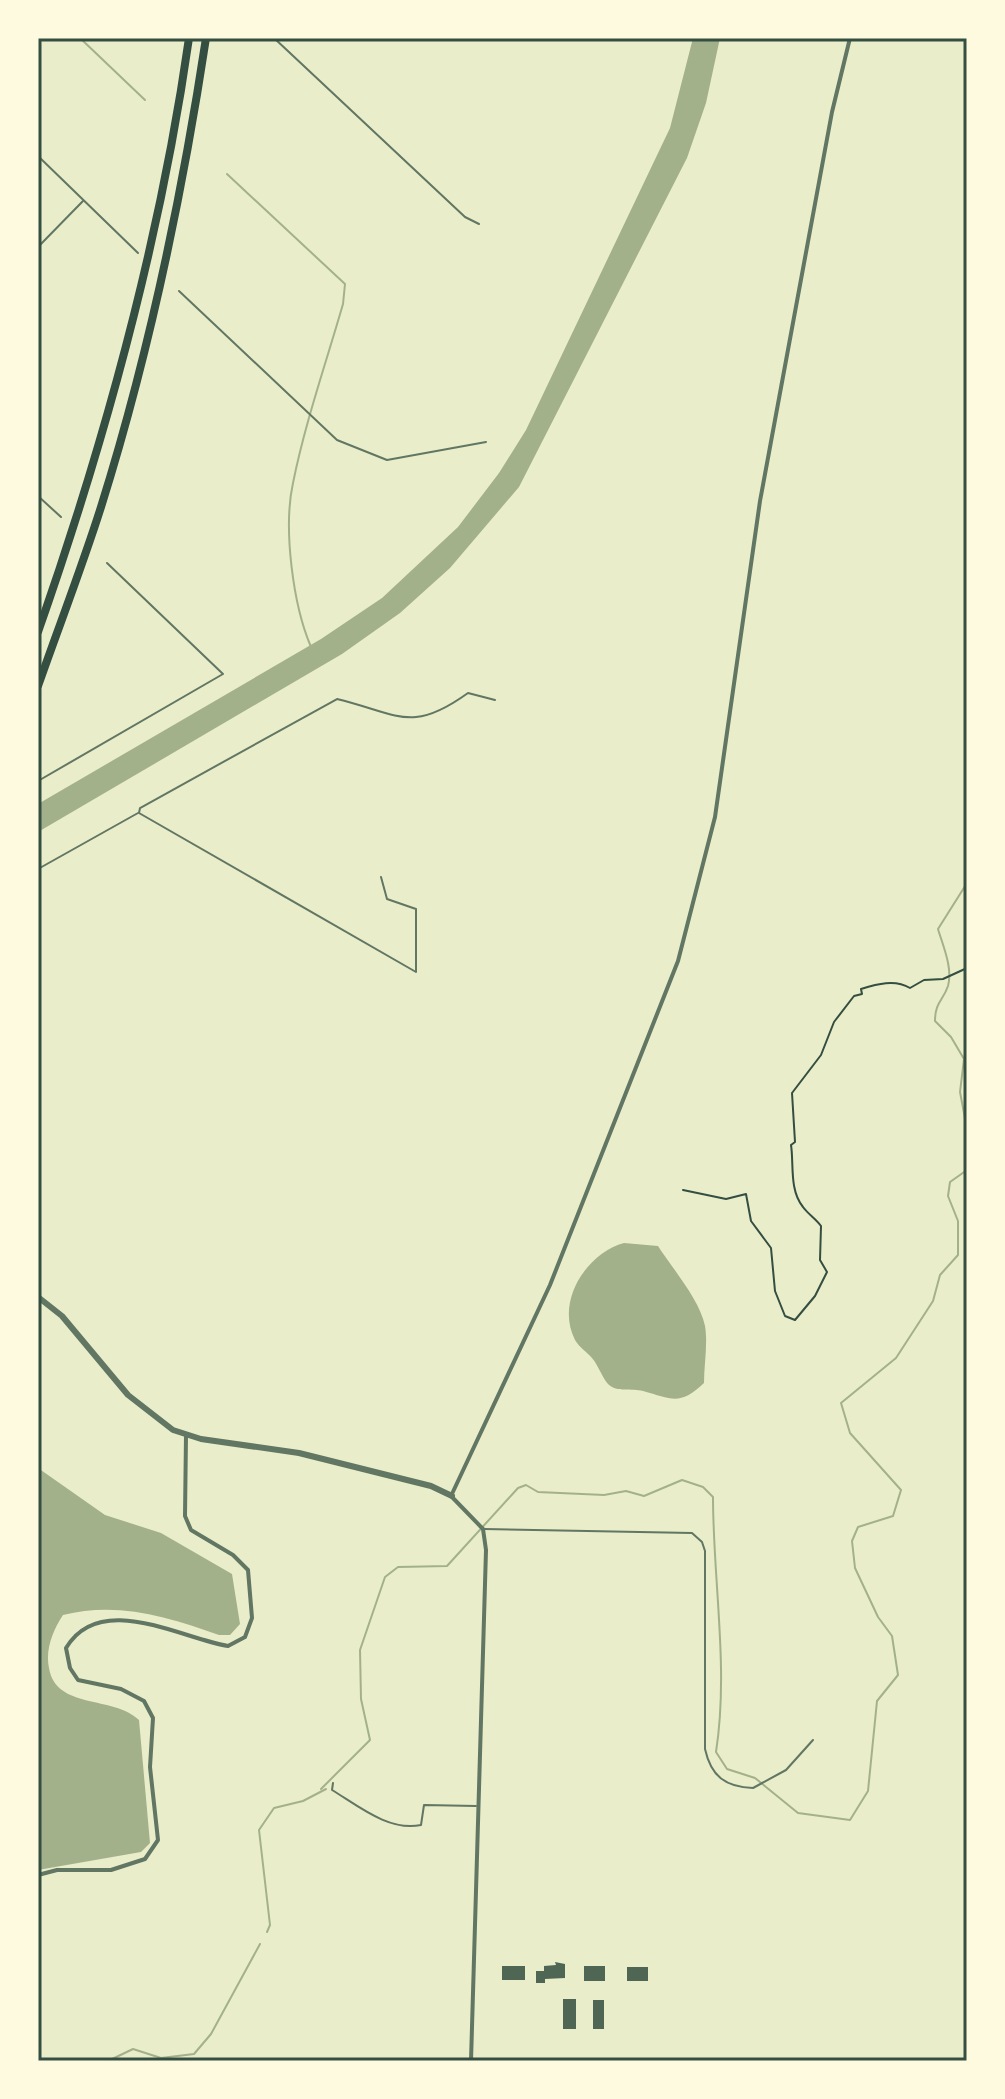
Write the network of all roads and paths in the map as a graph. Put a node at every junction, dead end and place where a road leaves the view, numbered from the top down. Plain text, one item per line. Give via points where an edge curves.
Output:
1 (189, 38) edge
2 (206, 38) edge
3 (274, 38) edge
4 (850, 38) edge
5 (38, 156) edge
6 (84, 200) junction
7 (479, 224) dead end
8 (38, 247) edge
9 (138, 253) dead end
10 (179, 291) dead end
11 (486, 442) dead end
12 (38, 496) edge
13 (61, 517) dead end
14 (107, 563) dead end
15 (38, 632) edge
16 (38, 686) edge
17 (495, 700) dead end
18 (38, 781) edge
19 (139, 813) junction
20 (38, 869) edge
21 (381, 877) dead end
22 (967, 968) edge
23 (683, 1190) dead end
24 (38, 1297) edge
25 (186, 1435) junction
26 (452, 1496) junction
27 (483, 1529) junction
28 (813, 1740) dead end
29 (333, 1783) dead end
30 (479, 1806) junction
31 (38, 1875) edge
32 (471, 2061) edge

1 - 15 highway via 174,148 133,327 83,503
2 - 16 highway via 190,147 151,327 101,507
3 - 7 lane via 465,217
4 - 26 street via 760,501 715,817 678,961 550,1285
5 - 6 lane
6 - 8 lane
6 - 9 lane
10 - 11 lane via 337,440 351,447 387,460
12 - 13 lane
14 - 18 lane via 223,674
17 - 19 lane via 468,693 445,709 414,720 337,699
19 - 20 lane
19 - 21 lane via 416,972 416,909 387,899
22 - 23 path via 910,988 881,983 861,989 862,994 839,1012 821,1055 792,1093 791,1145 796,1161 791,1174 802,1207 821,1226 820,1260 827,1272 795,1320 785,1316 775,1291 774,1256 751,1221 748,1195 726,1199
24 - 25 street via 62,1316 131,1398
25 - 26 street via 299,1453
25 - 31 street via 185,1516 191,1530 248,1570 252,1618 245,1637 228,1646 133,1620 86,1626 73,1636 66,1648 78,1680 121,1689 144,1701 153,1718 150,1767 158,1840 145,1859 111,1870
26 - 27 street
27 - 28 lane via 692,1533 705,1551 705,1749 714,1775 739,1788 753,1788 786,1770
27 - 30 street
29 - 30 lane via 332,1790 378,1818 410,1828 421,1825 424,1805
30 - 32 street

